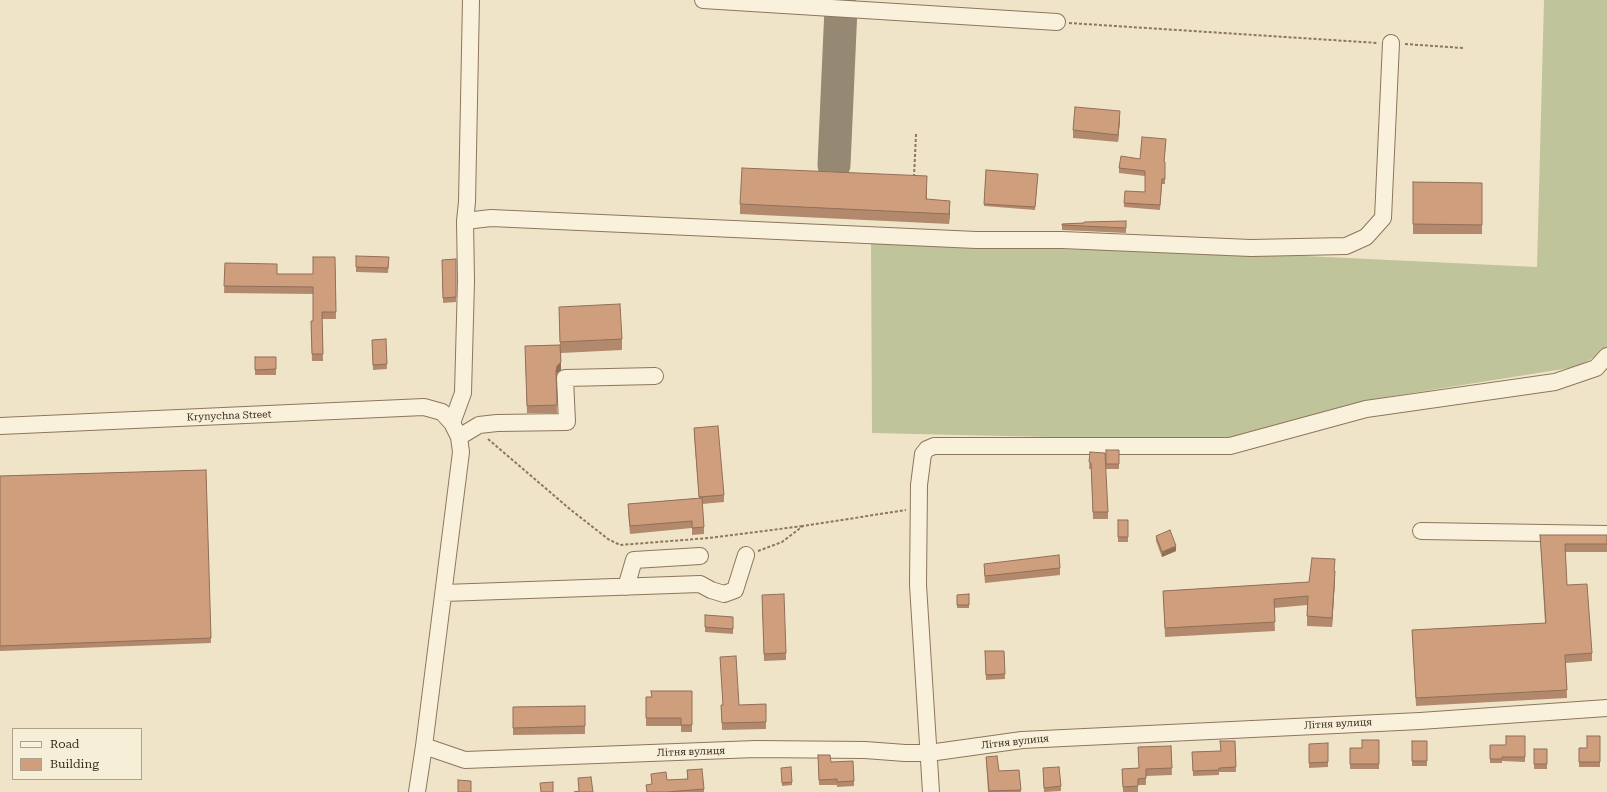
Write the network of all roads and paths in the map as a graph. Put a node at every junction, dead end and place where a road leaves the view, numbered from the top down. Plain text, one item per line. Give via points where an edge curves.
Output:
1 (471, 0) edge
2 (703, 0) edge
3 (1057, 22) joint
4 (1391, 43) junction
5 (1463, 48) dead end
6 (916, 134) dead end
7 (914, 180) edge
8 (465, 221) junction
9 (1607, 356) edge
10 (655, 376) dead end
11 (0, 426) edge
12 (461, 430) junction
13 (920, 508) junction
14 (803, 526) junction
15 (1421, 531) dead end
16 (1607, 534) edge
17 (746, 555) joint
18 (700, 556) dead end
19 (626, 587) junction
20 (444, 592) junction
21 (1607, 708) edge
22 (424, 746) junction
23 (929, 753) junction
24 (417, 792) edge
25 (931, 792) edge

1 - 8 street
2 - 3 street
3 - 4 path
4 - 5 path
4 - 8 street via 1383,218 1366,237 1346,246 1251,248 968,239 491,218
6 - 7 path
8 - 12 street via 466,281
9 - 13 street via 1596,368 1555,382 1366,409 1230,446 934,446 923,454
10 - 12 street via 565,378 567,422 497,423
11 - 12 street, Krynychna Street via 424,407 442,412
12 - 14 path via 492,442 577,515 620,546
12 - 20 street via 461,452
13 - 14 path
13 - 23 street via 918,586
14 - 17 path via 782,542
15 - 16 street
17 - 19 street via 735,590 724,594 700,584
18 - 19 street via 634,560
19 - 20 street
20 - 22 street
21 - 23 street, Літня вулиця via 1022,740
22 - 23 street, Літня вулиця via 465,760 756,749
22 - 24 street
23 - 25 street

